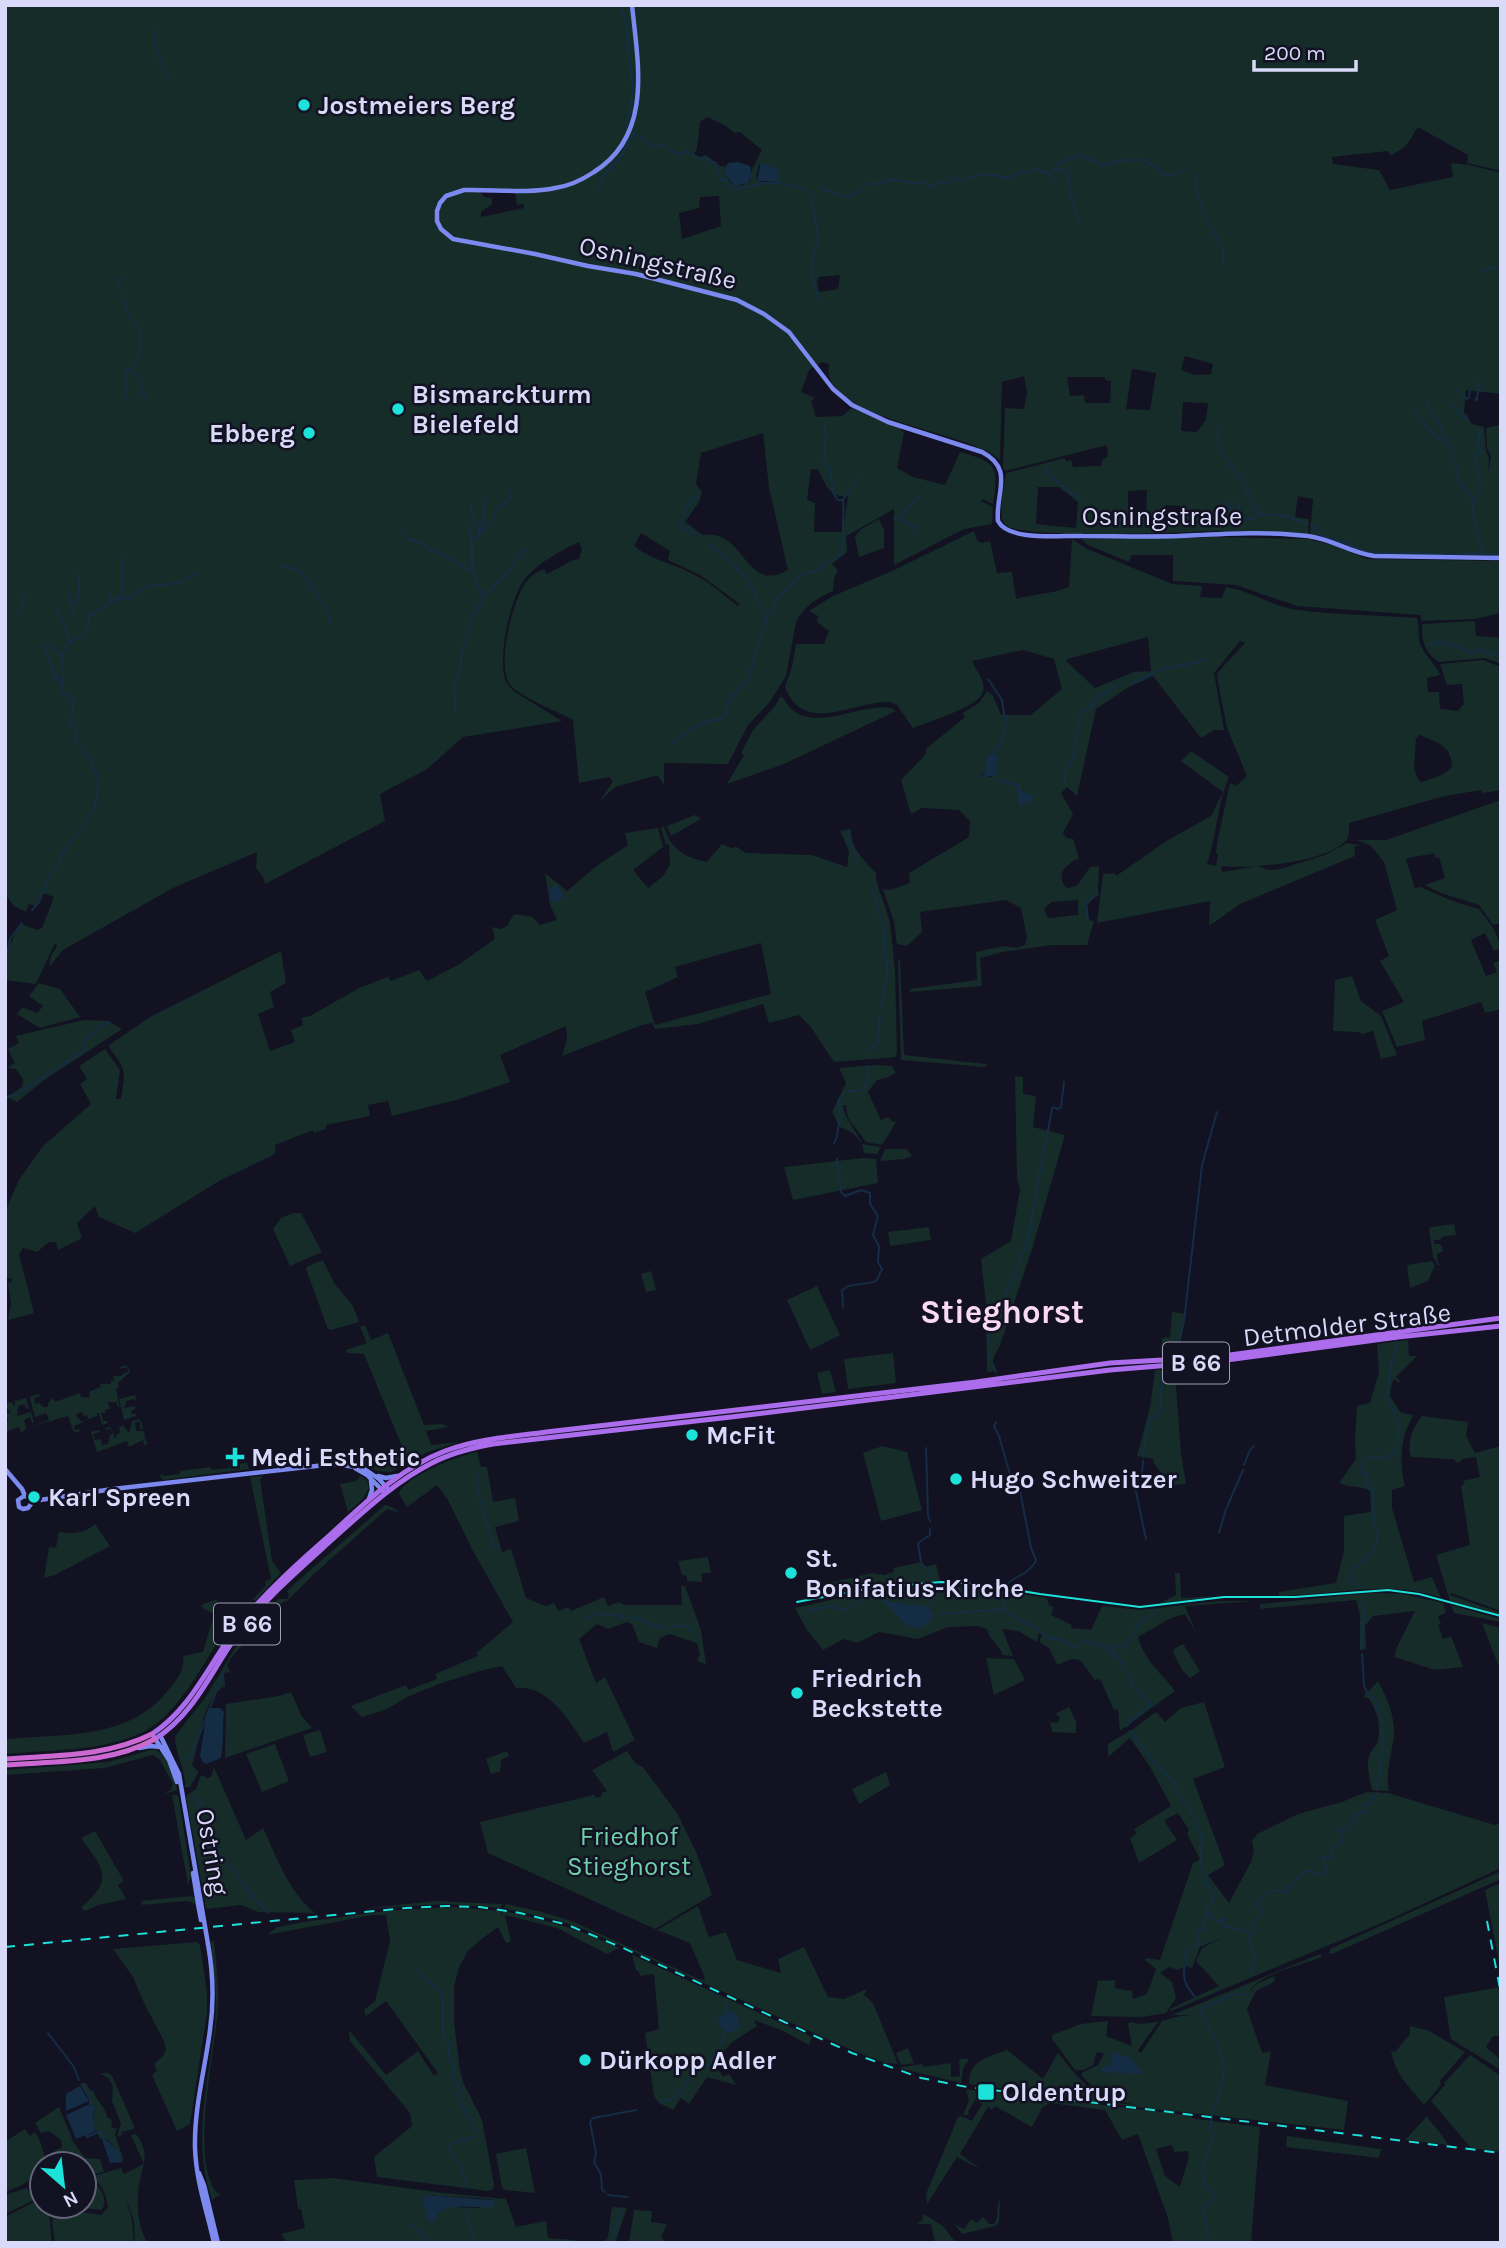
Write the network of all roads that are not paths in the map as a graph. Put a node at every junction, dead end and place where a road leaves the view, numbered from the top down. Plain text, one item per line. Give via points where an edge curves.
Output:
1 (632, 5) edge
2 (1501, 558) edge
3 (1501, 1318) edge
4 (1492, 1319) junction
5 (1501, 1326) edge
6 (1493, 1327) junction
7 (1381, 1337) junction
8 (567, 1432) junction
9 (5, 1469) edge
10 (404, 1473) junction
11 (370, 1474) junction
12 (386, 1491) junction
13 (367, 1502) junction
14 (156, 1734) junction
15 (161, 1747) junction
16 (127, 1751) junction
17 (5, 1759) edge
18 (5, 1765) edge
19 (200, 1903) junction
20 (216, 2243) edge

1 - 2 main road, Osningstraße via 639,92 633,120 618,152 583,178 555,188 452,192 440,203 437,214 447,236 636,274 748,305 793,336 832,389 852,405 992,458 1002,479 998,521 1011,533 1287,535 1320,538 1374,556
3 - 4 main road, Detmolder Straße / B 66
4 - 6 main road
4 - 7 main road, Detmolder Straße / B 66
5 - 6 main road, Detmolder Straße / B 66
6 - 7 main road, Detmolder Straße / B 66
7 - 8 main road, Detmolder Straße / B 66
8 - 10 main road, Detmolder Straße / B 66 via 463,1445
8 - 12 main road, Detmolder Straße / B 66 via 453,1454
9 - 11 main road via 27,1499 40,1500 344,1464
10 - 11 main road via 386,1478
10 - 12 main road, Detmolder Straße / B 66
11 - 12 main road
11 - 13 main road via 372,1490
12 - 13 main road, B 66
12 - 14 main road, B 66 via 264,1604 231,1644 193,1704 178,1721
13 - 14 main road, B 66 via 261,1600 180,1710
14 - 15 main road, Ostring
14 - 16 highway, B 66
14 - 17 highway, B 66 via 101,1751
14 - 19 main road, Ostring via 179,1774
15 - 16 main road
15 - 19 main road, Ostring via 177,1780
16 - 18 highway, B 66
19 - 20 main road, Ostring, bridge via 212,1986 195,2148 199,2188

